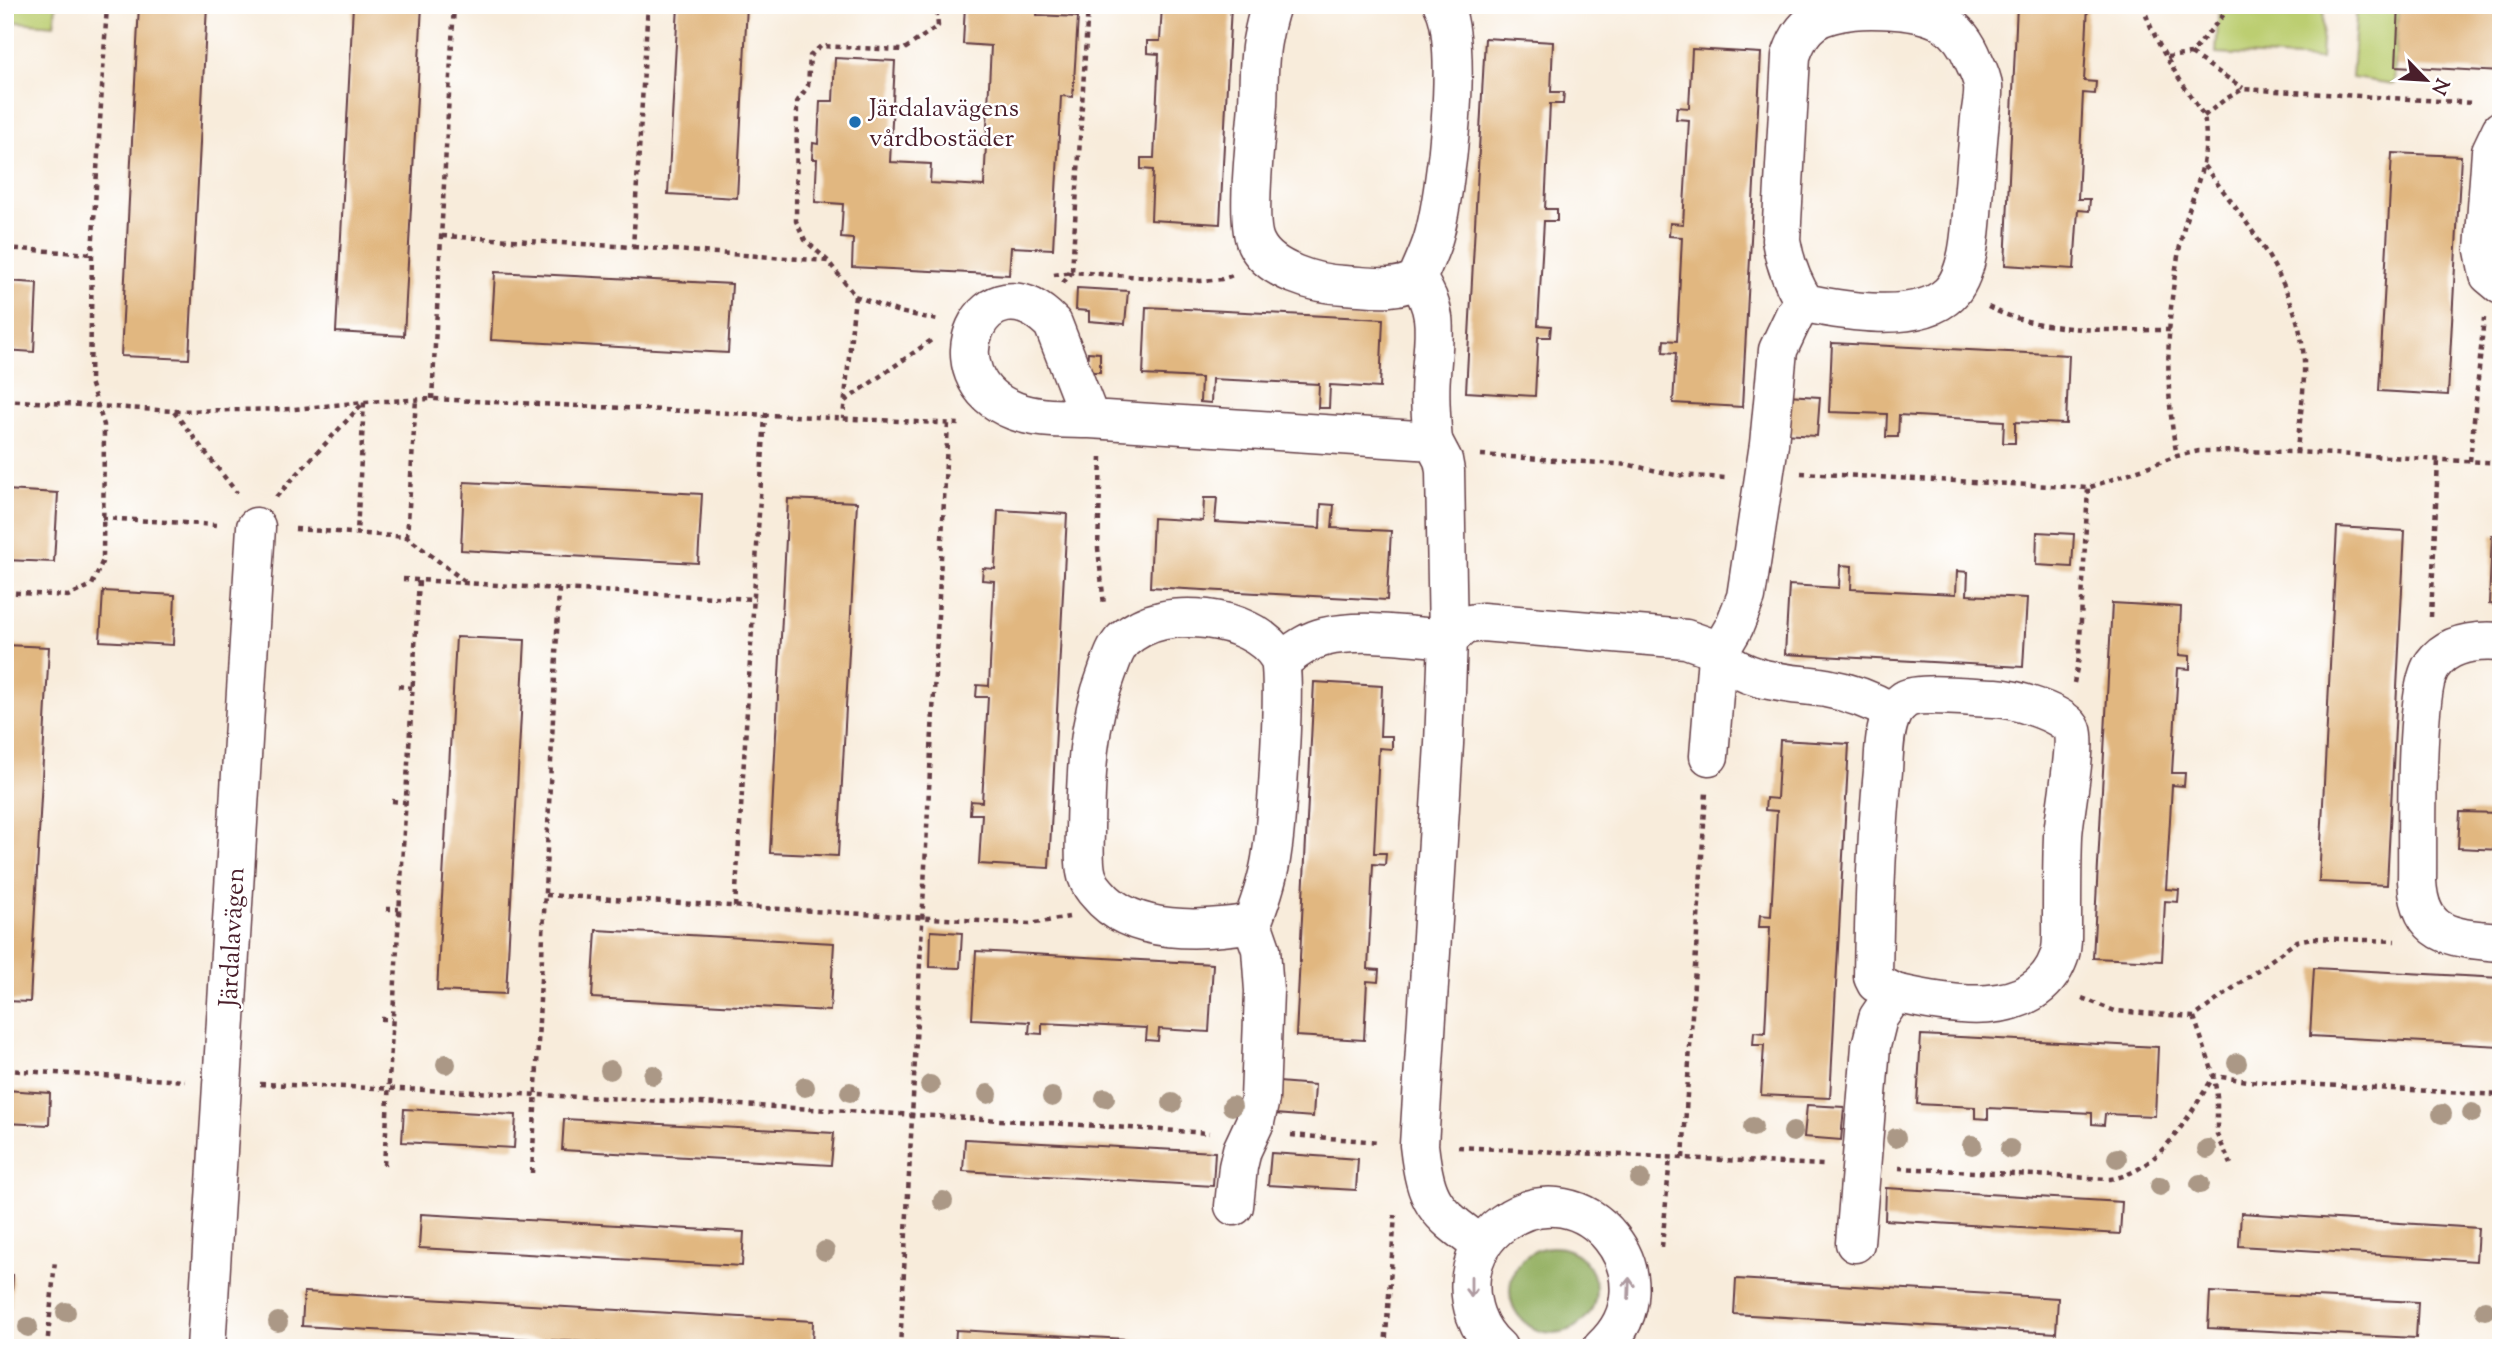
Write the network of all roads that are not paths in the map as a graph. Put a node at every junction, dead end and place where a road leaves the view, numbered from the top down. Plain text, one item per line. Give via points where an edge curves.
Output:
1 (1271, 5) edge
2 (1443, 5) edge
3 (2491, 117) edge
4 (1418, 279) junction
5 (2495, 280) edge
6 (1805, 303) junction
7 (1097, 420) junction
8 (1433, 441) junction
9 (256, 508) road end
10 (1448, 639) junction
11 (2501, 642) edge
12 (1717, 656) junction
13 (1281, 661) junction
14 (1892, 712) junction
15 (1709, 756) road end
16 (1252, 923) junction
17 (2501, 942) edge
18 (1895, 993) junction
19 (1234, 1206) dead end
20 (1855, 1243) dead end
21 (1481, 1245) junction
22 (206, 1348) edge
23 (1498, 1348) edge
24 (1602, 1348) edge

1 - 4 lane via 1262,42 1252,199 1256,244 1266,257 1312,281 1390,287
2 - 4 lane via 1453,37 1445,177 1433,238
3 - 5 lane via 2484,250
4 - 8 lane via 1434,317
6 - 6 lane via 1843,311 1909,310 1938,301 1961,279 1983,90 1971,53 1955,28 1922,12 1866,8 1830,13 1813,21 1796,40 1791,56 1781,240 1784,263
6 - 12 lane via 1778,350 1746,597
7 - 7 lane via 1053,324 1042,312 1014,302 998,305 984,315 974,328 969,347 971,365 991,397 1035,417
7 - 8 lane
8 - 10 lane via 1445,471
9 - 22 lane, Järdalavägen
10 - 12 lane via 1464,625 1482,622 1686,639
10 - 13 lane via 1343,634 1304,645
10 - 21 lane via 1419,1145 1427,1186 1438,1210
11 - 17 lane via 2461,645 2446,650 2431,665 2423,691 2419,743 2418,900 2432,926 2441,931
12 - 14 lane via 1749,676 1856,695
12 - 15 lane
13 - 16 lane via 1277,813 1266,884
13 - 16 lane via 1253,633 1216,620 1153,622 1120,643 1090,728 1087,875 1097,894 1129,917 1155,924 1214,929
14 - 18 lane via 1881,786 1873,978
14 - 18 lane via 1907,698 2005,698 2033,705 2058,719 2072,730 2073,746 2063,832 2060,956 2044,984 2001,1004 1973,1005
16 - 19 lane via 1261,950 1264,991 1260,1099 1242,1150
18 - 20 lane via 1878,1018 1871,1046
21 -> 23 lane via 1471,1276 1473,1308 1481,1328
24 -> 21 lane via 1624,1320 1630,1276 1612,1236 1595,1221 1566,1209 1533,1209 1513,1216

